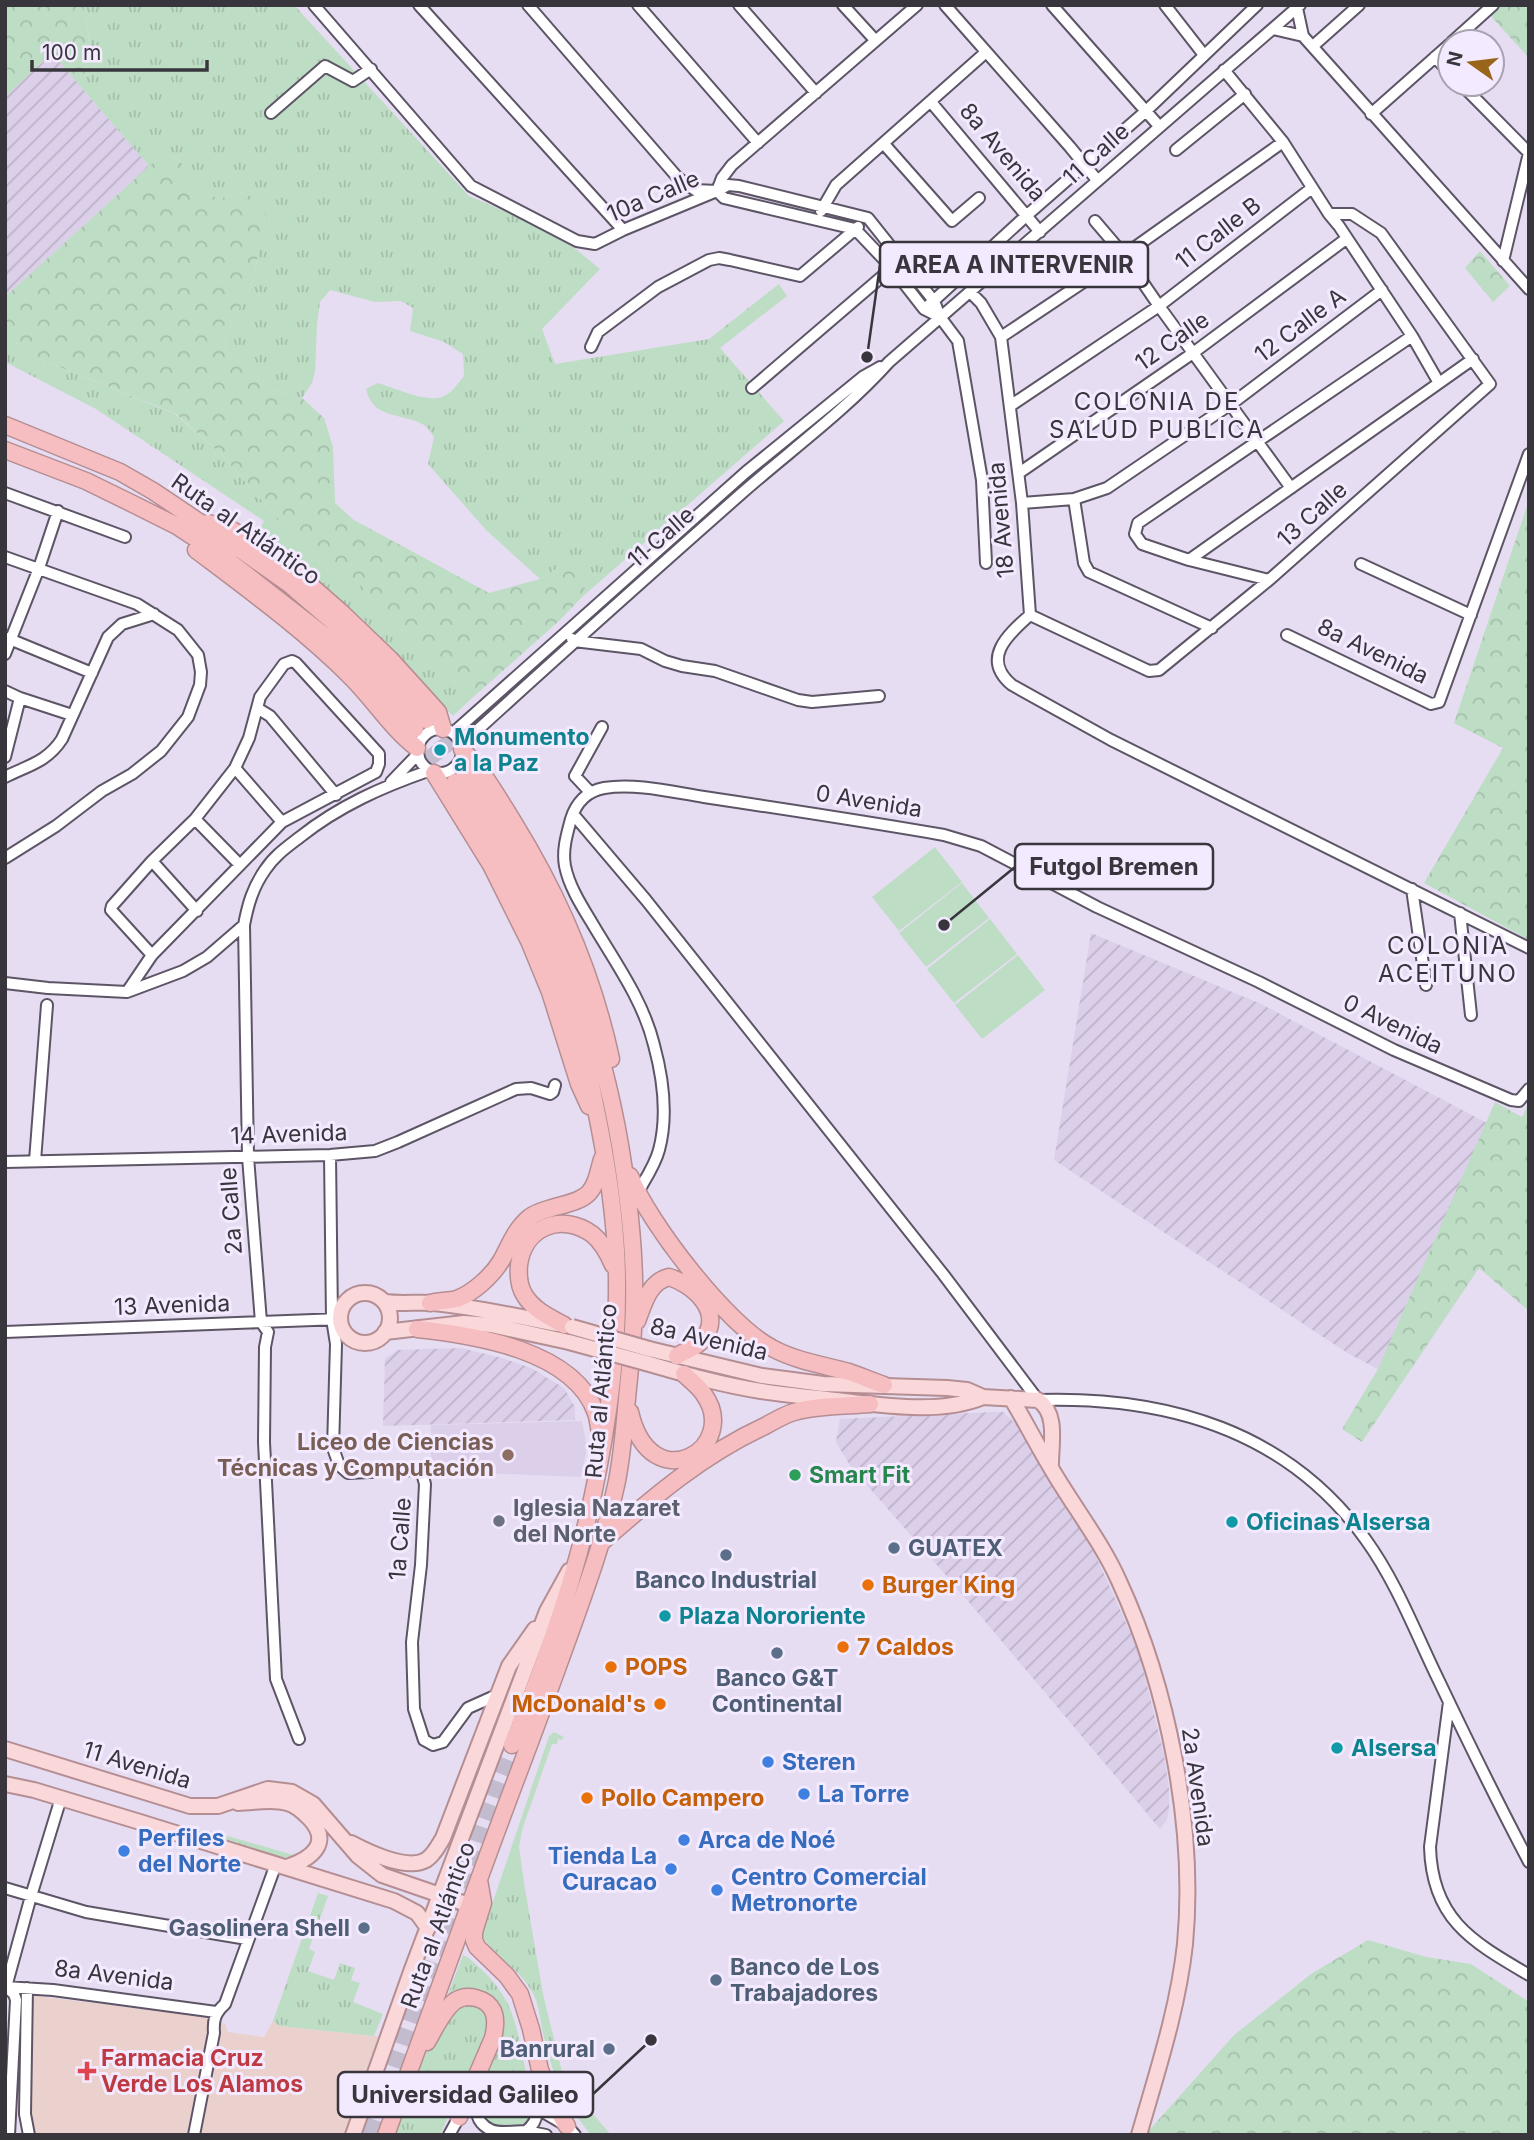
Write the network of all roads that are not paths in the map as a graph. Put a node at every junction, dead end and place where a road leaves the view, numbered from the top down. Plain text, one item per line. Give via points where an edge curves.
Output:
1 (314, 5) edge
2 (419, 5) edge
3 (528, 5) edge
4 (638, 5) edge
5 (739, 5) edge
6 (843, 5) edge
7 (917, 5) edge
8 (945, 5) edge
9 (1052, 5) edge
10 (1166, 5) edge
11 (1257, 5) edge
12 (1359, 5) edge
13 (1493, 5) edge
14 (1299, 7) edge
15 (1468, 28) edge
16 (1273, 29) junction
17 (1303, 36) junction
18 (875, 40) junction
19 (1312, 46) junction
20 (985, 53) junction
21 (1204, 55) junction
22 (1435, 57) edge
23 (371, 69) junction
24 (1224, 70) junction
25 (816, 93) junction
26 (1245, 94) junction
27 (1475, 98) edge
28 (931, 102) junction
29 (1146, 111) junction
30 (271, 113) dead end
31 (1371, 114) junction
32 (1158, 126) junction
33 (1283, 142) junction
34 (758, 143) junction
35 (884, 144) junction
36 (1176, 150) dead end
37 (1529, 153) edge
38 (1084, 165) junction
39 (1097, 180) junction
40 (1312, 188) junction
41 (717, 191) junction
42 (979, 198) dead end
43 (1524, 202) edge
44 (822, 207) junction
45 (1329, 214) junction
46 (1026, 216) junction
47 (868, 218) junction
48 (818, 220) junction
49 (1095, 220) dead end
50 (856, 229) junction
51 (623, 230) junction
52 (1040, 232) junction
53 (1346, 239) junction
54 (1124, 255) junction
55 (1503, 261) junction
56 (892, 268) junction
57 (1382, 289) junction
58 (1529, 289) edge
59 (970, 292) junction
60 (934, 301) junction
61 (1158, 306) junction
62 (924, 309) junction
63 (940, 317) junction
64 (1412, 336) junction
65 (1001, 337) junction
66 (591, 347) dead end
67 (1193, 353) junction
68 (1473, 359) junction
69 (889, 362) junction
70 (1439, 383) junction
71 (752, 388) dead end
72 (1229, 404) junction
73 (1010, 406) junction
74 (5, 425) edge
75 (1257, 443) junction
76 (5, 450) edge
77 (1529, 454) edge
78 (1019, 473) junction
79 (1291, 488) junction
80 (5, 493) edge
81 (1074, 499) junction
82 (1022, 503) junction
83 (58, 512) junction
84 (198, 521) junction
85 (177, 526) junction
86 (125, 537) dead end
87 (5, 557) edge
88 (1189, 560) junction
89 (986, 563) dead end
90 (1361, 564) dead end
91 (39, 568) junction
92 (1269, 580) junction
93 (154, 614) junction
94 (1030, 615) junction
95 (1471, 615) junction
96 (1212, 628) junction
97 (565, 632) junction
98 (1287, 635) dead end
99 (8, 639) edge
100 (574, 642) junction
101 (5, 654) edge
102 (92, 673) junction
103 (5, 691) edge
104 (879, 696) dead end
105 (20, 698) junction
106 (257, 708) junction
107 (72, 715) junction
108 (602, 727) dead end
109 (448, 731) junction
110 (462, 747) junction
111 (417, 751) junction
112 (5, 758) edge
113 (27, 766) junction
114 (235, 768) junction
115 (431, 772) junction
116 (5, 777) edge
117 (389, 784) junction
118 (590, 792) junction
119 (339, 793) junction
120 (350, 803) junction
121 (573, 814) junction
122 (194, 819) junction
123 (282, 822) junction
124 (5, 858) edge
125 (152, 861) junction
126 (240, 865) junction
127 (1412, 888) junction
128 (198, 911) junction
129 (1460, 913) junction
130 (244, 925) junction
131 (1529, 948) edge
132 (152, 955) junction
133 (5, 983) edge
134 (1426, 985) dead end
135 (127, 992) junction
136 (47, 1005) dead end
137 (1471, 1015) dead end
138 (555, 1085) dead end
139 (1529, 1089) edge
140 (614, 1103) junction
141 (601, 1130) junction
142 (621, 1144) junction
143 (604, 1150) junction
144 (330, 1155) junction
145 (248, 1157) junction
146 (35, 1161) junction
147 (5, 1162) edge
148 (638, 1192) junction
149 (617, 1272) junction
150 (384, 1302) junction
151 (430, 1303) junction
152 (336, 1319) junction
153 (261, 1322) junction
154 (417, 1329) junction
155 (634, 1329) junction
156 (568, 1331) junction
157 (5, 1332) edge
158 (385, 1332) junction
159 (648, 1356) junction
160 (677, 1356) junction
161 (684, 1374) junction
162 (884, 1385) junction
163 (627, 1398) junction
164 (984, 1398) junction
165 (1011, 1398) junction
166 (1038, 1399) junction
167 (870, 1404) junction
168 (603, 1446) junction
169 (1051, 1468) junction
170 (602, 1542) junction
171 (578, 1556) junction
172 (547, 1611) junction
173 (496, 1695) junction
174 (1449, 1702) junction
175 (299, 1739) dead end
176 (512, 1745) tunnel mouth
177 (5, 1749) edge
178 (5, 1784) edge
179 (61, 1798) junction
180 (230, 1803) junction
181 (338, 1835) junction
182 (1529, 1862) edge
183 (281, 1866) junction
184 (479, 1878) junction
185 (5, 1888) edge
186 (440, 1895) junction
187 (31, 1896) junction
188 (469, 1905) junction
189 (428, 1928) junction
190 (247, 1939) junction
191 (1529, 1975) edge
192 (6, 1987) edge
193 (27, 1988) junction
194 (216, 2012) junction
195 (540, 2070) junction
196 (409, 2071) junction
197 (477, 2078) junction
198 (478, 2101) junction
199 (537, 2108) junction
200 (459, 2117) junction
201 (571, 2130) edge
202 (526, 2131) junction
203 (494, 2132) junction
204 (9, 2135) edge
205 (29, 2135) edge
206 (194, 2135) edge
207 (353, 2135) edge
208 (386, 2135) edge
209 (449, 2135) edge
210 (478, 2135) edge
211 (545, 2135) edge
212 (1139, 2135) edge

1 - 23 street
2 - 51 street
3 - 41 street via 678,178 695,190
4 - 34 street
5 - 25 street
6 - 18 street
7 - 18 street, 10a Calle
8 - 20 street
9 - 29 street
10 - 21 street
11 - 21 street
12 - 19 street
13 - 15 street
14 - 16 street, 11 Calle
14 - 17 street
16 - 17 street
16 - 24 street, 11 Calle
17 - 19 street
18 - 25 street, 10a Calle
19 - 31 street
20 - 28 street
20 - 38 street
21 - 29 street
22 - 31 street
23 - 30 street via 353,81 325,66
23 - 51 street, 10a Calle via 471,186 577,241 595,244
24 - 26 street
24 - 32 street, 11 Calle
25 - 34 street, 10a Calle
26 - 33 street
26 - 36 street
27 - 37 street
28 - 35 street
28 - 46 street, 8a Avenida
29 - 32 street
29 - 38 street
31 - 55 street
32 - 39 street, 11 Calle
33 - 40 street
33 - 54 street
34 - 41 street, 10a Calle via 732,164
35 - 42 street via 953,221
35 - 44 street via 836,185
37 - 43 street
38 - 39 street
38 - 46 street
39 - 52 street, 11 Calle
40 - 45 street
40 - 61 street, 11 Calle B
41 - 44 street via 739,186
41 - 48 street via 724,198
41 - 51 street, 10a Calle
43 - 55 street
44 - 47 street
44 - 48 street
45 - 53 street
45 - 68 street via 1352,214 1381,233
46 - 52 street, 8a Avenida
46 - 60 street
47 - 50 street
47 - 60 street
48 - 50 street
49 - 54 street
50 - 56 street
50 - 66 street via 800,276 719,258 709,260 622,312 598,332
52 - 59 street, 11 Calle
53 - 57 street
53 - 67 street, 12 Calle
54 - 61 street
54 - 65 street
55 - 58 street
56 - 62 street
56 - 71 street
57 - 64 street
57 - 72 street, 12 Calle A
59 - 63 street, 11 Calle
59 - 65 street, 18 Avenida
60 - 62 street
60 - 63 street
61 - 67 street
61 - 73 street, 11 Calle B
62 - 63 street
63 - 69 street, 11 Calle
63 - 89 street via 957,341 982,480
64 - 70 street
64 - 75 street
65 - 73 street, 18 Avenida
67 - 72 street
67 - 78 street, 12 Calle
68 - 70 street
68 - 92 street, 13 Calle via 1490,384
69 - 97 street, 11 Calle via 864,376 746,472
69 - 100 street, 11 Calle via 843,408
70 - 79 street
72 - 75 street
72 - 81 street, 12 Calle A via 1107,488
73 - 78 street, 18 Avenida
74 - 84 highway, Ruta al Atlántico via 120,472
75 - 79 street
75 - 88 street via 1138,523 1135,534 1142,544
76 - 85 highway, Ruta al Atlántico via 86,481
77 - 95 street
78 - 82 street, 18 Avenida
79 - 88 street
80 - 83 street
81 - 82 street, 12 Calle A
81 - 96 street via 1089,572
82 - 94 street, 18 Avenida
83 - 86 street
83 - 91 street
84 - 85 highway, Ruta al Atlántico via 289,584 340,628 377,664 421,724 334,643 222,555
84 - 109 highway via 225,526 303,579 390,659 438,712
85 - 111 highway via 187,543 351,677
87 - 91 street
88 - 92 street
90 - 95 street
91 - 93 street
91 - 99 street
92 - 96 street, 13 Calle
93 - 102 street via 122,624 108,637
93 - 124 street via 178,630 198,654 200,685 188,717 147,763
94 - 96 street, 13 Calle via 1149,671 1159,670
94 - 127 street via 1001,646 1000,676 1012,685 1111,740
95 - 98 street, 8a Avenida via 1439,702 1431,704
97 - 100 street
97 - 109 street, 11 Calle
99 - 101 street
99 - 102 street
100 - 104 street via 641,649 673,664 715,671 798,700
100 - 110 street, 11 Calle
102 - 107 street
103 - 105 street
105 - 107 street
105 - 112 street
106 - 114 street
106 - 119 street via 270,716
106 - 119 street via 284,664 292,661 300,666 379,754 376,772
107 - 113 street via 62,739 46,758
108 - 118 street via 575,775
109 - 110 street
109 - 111 street via 436,729 424,735
110 - 115 street via 454,768
110 - 140 highway via 527,843 583,960 609,1049
111 - 115 street
111 - 117 street
112 - 113 street
113 - 116 street
114 - 122 street
114 - 123 street
115 - 117 street
115 - 141 highway via 491,865 529,941 579,1084
117 - 120 street, 2a Calle
118 - 121 street
118 - 139 street, 0 Avenida via 654,789 931,832 972,843 1394,1050 1511,1101 1520,1101
119 - 120 street
119 - 123 street
120 - 130 street, 2a Calle via 317,823 266,867 248,904
121 - 148 street via 565,866 579,901 645,1016 662,1077 659,1150
121 - 166 street via 646,900
122 - 125 street
122 - 126 street
123 - 126 street
125 - 128 street
125 - 132 street via 111,911
126 - 128 street
127 - 129 street
127 - 134 street
128 - 132 street
129 - 131 street
129 - 137 street
130 - 135 street via 183,971
130 - 145 street, 2a Calle
132 - 135 street
133 - 135 street
136 - 146 street
138 - 144 street, 14 Avenida via 550,1094 516,1089 375,1151
140 - 141 highway, Ruta al Atlántico via 579,986 549,915 511,844 460,777 527,903 571,1008
140 - 142 highway, Ruta al Atlántico
141 - 143 highway, Ruta al Atlántico
142 - 148 highway
142 - 155 highway, Ruta al Atlántico via 631,1227
143 - 149 highway, Ruta al Atlántico
143 - 151 highway via 586,1198 531,1217 481,1284 458,1298
144 - 145 street, 14 Avenida
144 - 152 street, 1a Calle
145 - 146 street, 14 Avenida
145 - 153 street, 2a Calle
146 - 147 street, 14 Avenida
148 - 162 highway via 668,1240 754,1337 788,1356
149 - 156 highway via 606,1249 574,1225 548,1225 532,1235 520,1256 520,1287 537,1310
149 - 168 highway, Ruta al Atlántico via 617,1323
150 - 151 main road, 8a Avenida
150 - 152 main road via 371,1294 356,1294
150 - 158 main road via 389,1317
151 - 156 main road, 8a Avenida via 499,1312
152 - 153 street, 13 Avenida
152 - 158 main road via 345,1333 358,1341 372,1341
152 - 173 street, 1a Calle via 333,1448 339,1465 348,1472 411,1470 422,1473 425,1484 412,1642 414,1709 424,1740 433,1745 443,1742 468,1708
153 - 157 street, 13 Avenida
153 - 175 street, 2a Calle via 268,1332 264,1442 276,1679
154 - 156 main road, 8a Avenida via 464,1323
154 - 158 main road, 8a Avenida
154 - 168 highway via 495,1343 562,1370 595,1411
155 - 160 highway via 656,1283 669,1277 684,1282 706,1307 709,1329 704,1339
155 - 163 highway, Ruta al Atlántico
156 - 159 main road, 8a Avenida, bridge
159 - 160 main road, 8a Avenida
159 - 161 main road, 8a Avenida
160 - 162 main road, 8a Avenida via 762,1376
161 - 163 highway via 703,1393 713,1420 708,1442 689,1457 669,1460 645,1448 633,1425
161 - 167 main road, 8a Avenida via 760,1391
162 - 164 main road, 8a Avenida via 967,1390
163 - 170 highway, Ruta al Atlántico via 618,1477
164 - 165 main road, 8a Avenida
164 - 167 main road, 8a Avenida via 928,1407
165 - 166 main road, 8a Avenida
165 - 169 main road, 2a Avenida
166 - 169 main road via 1051,1418
166 - 174 street, 8a Avenida via 1175,1412 1238,1435 1293,1465 1326,1492 1365,1539 1390,1577
167 - 170 highway via 794,1412 742,1436 662,1490
168 - 171 highway, Ruta al Atlántico
169 - 212 main road, 2a Avenida via 1100,1545 1144,1641 1181,1803 1187,1880 1185,1943 1168,2032
170 - 184 highway, Ruta al Atlántico
171 - 172 main road, Ruta al Atlántico
171 - 176 highway, Ruta al Atlántico
172 - 173 main road via 509,1666
172 - 186 main road, Ruta al Atlántico
173 - 181 main road via 435,1853 424,1861 401,1862 373,1854
174 - 182 street, 8a Avenida
174 - 191 street via 1431,1838 1435,1881 1448,1911 1467,1935
177 - 180 main road, 11 Avenida via 190,1805
178 - 179 main road
179 - 183 main road
179 - 187 street
180 - 181 main road, 11 Avenida via 268,1789 292,1792 313,1804
180 - 183 main road via 287,1803 316,1826 317,1848 307,1859
181 - 186 main road, 11 Avenida via 382,1875
183 - 189 main road via 406,1905
183 - 190 street
184 - 188 highway, Ruta al Atlántico
184 - 195 highway via 483,1903 474,1940 520,1994
185 - 187 street
186 - 188 main road, 11 Avenida
186 - 189 main road, Ruta al Atlántico
187 - 190 street via 86,1912
187 - 192 street
188 - 196 highway, Ruta al Atlántico
189 - 207 main road, Ruta al Atlántico
190 - 194 street via 225,2004
192 - 193 street, 8a Avenida
192 - 204 street via 16,2000
193 - 194 street, 8a Avenida
193 - 205 street via 25,2114
194 - 206 street
195 - 199 highway
195 - 201 highway via 552,2101
196 - 197 highway via 455,2001 477,1998 494,2012 496,2024
196 - 208 highway, Ruta al Atlántico
197 - 198 highway
197 - 200 highway
198 - 199 street via 494,2085 504,2085
198 - 200 street
198 - 203 street via 479,2118
199 - 201 street
199 - 202 street via 536,2119
200 - 209 street
202 - 203 street
202 - 211 street
203 - 210 street

